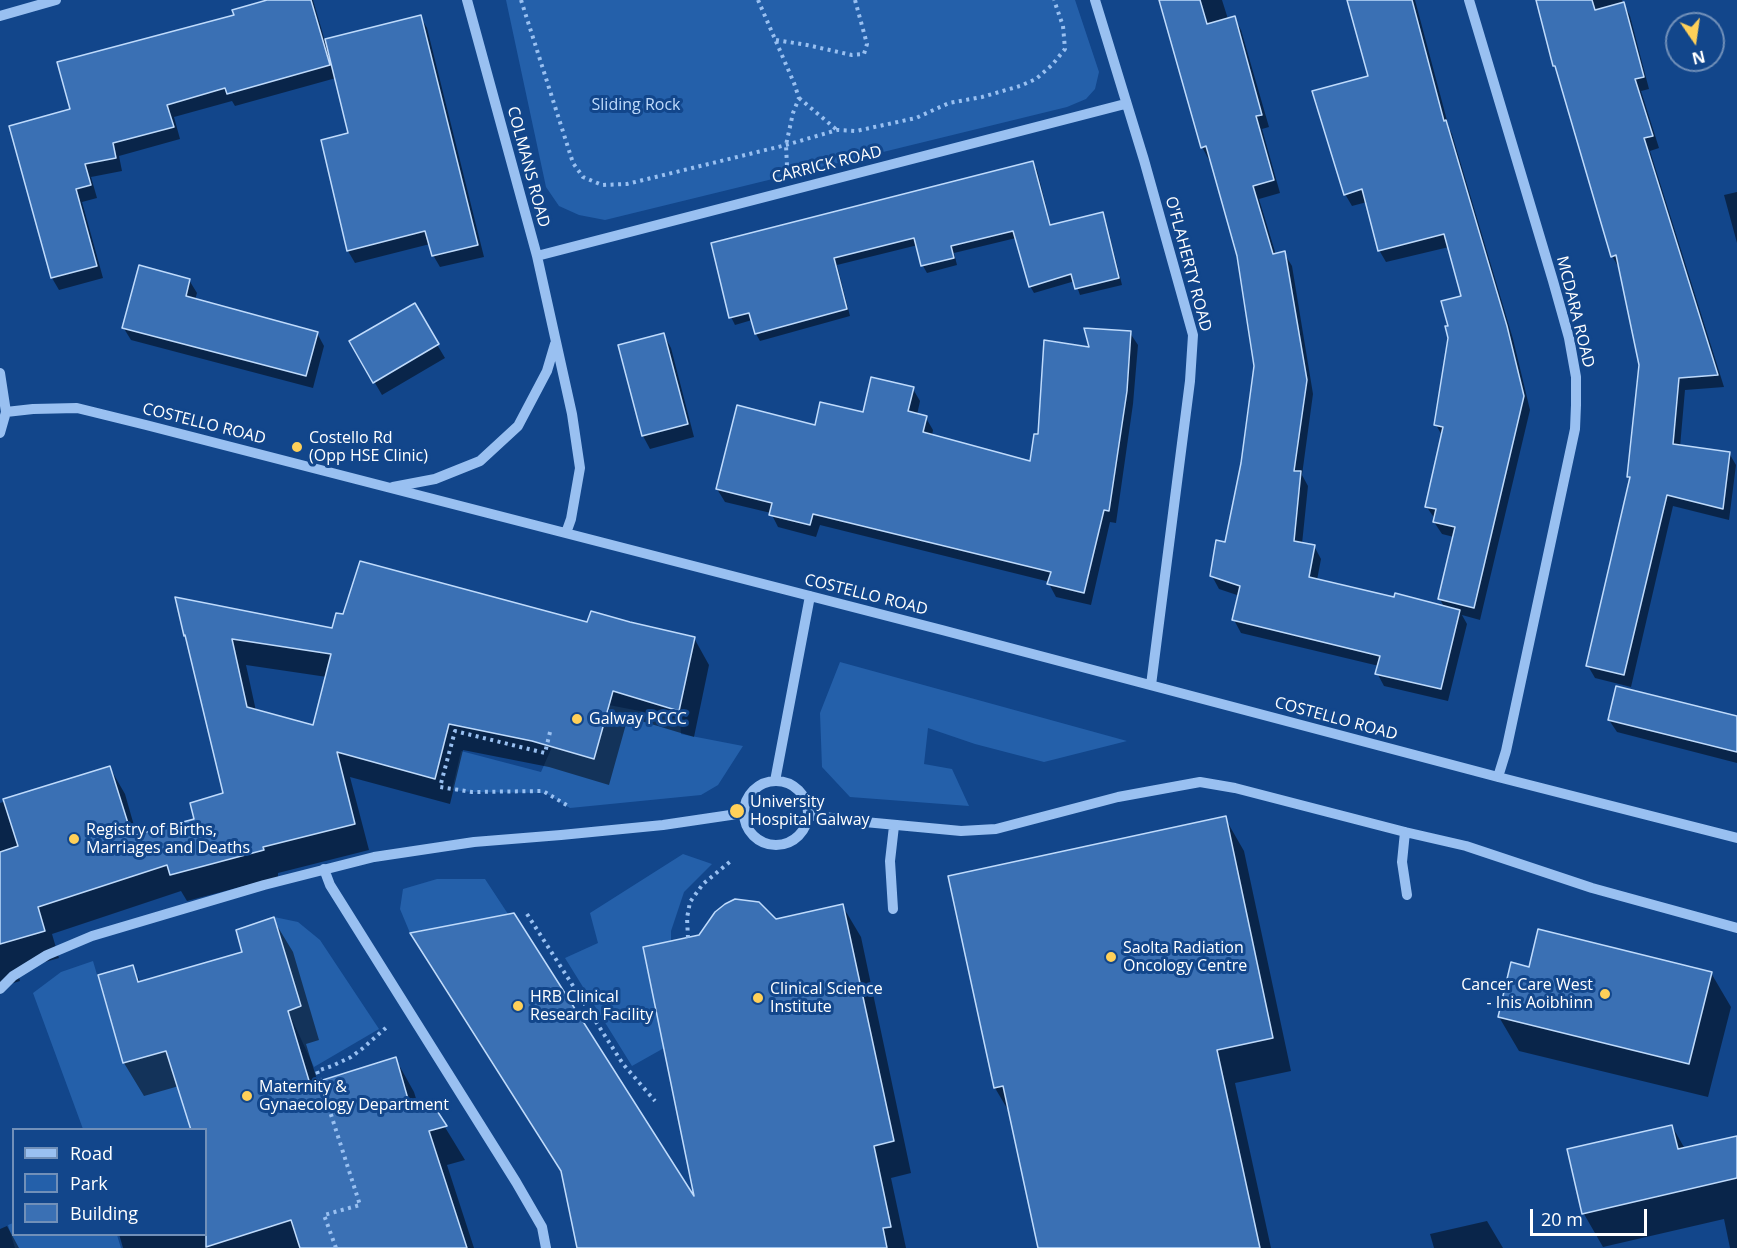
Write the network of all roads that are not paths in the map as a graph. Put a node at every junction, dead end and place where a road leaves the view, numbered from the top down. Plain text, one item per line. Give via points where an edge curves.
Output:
1 (56, 0) edge
2 (467, 0) edge
3 (1095, 0) edge
4 (1469, 0) edge
5 (0, 16) edge
6 (1125, 104) junction
7 (537, 256) junction
8 (556, 342) junction
9 (0, 373) edge
10 (6, 412) junction
11 (0, 433) edge
12 (390, 488) junction
13 (566, 533) junction
14 (810, 596) junction
15 (1151, 685) junction
16 (1498, 777) junction
17 (775, 781) junction
18 (744, 813) junction
19 (809, 815) junction
20 (894, 826) junction
21 (1405, 832) junction
22 (1737, 838) edge
23 (324, 869) junction
24 (1407, 895) dead end
25 (893, 909) dead end
26 (1737, 928) edge
27 (0, 989) edge
28 (546, 1248) edge

1 - 5 street
2 - 7 street, COLMANS ROAD
3 - 6 street, O'FLAHERTY ROAD
4 - 16 street, MCDARA ROAD via 1553,281 1576,377 1575,429
6 - 7 street, CARRICK ROAD
6 - 15 street, O'FLAHERTY ROAD via 1193,335
7 - 8 street, COLMANS ROAD
8 - 12 street, COLMANS ROAD via 547,371 518,426 480,461 435,479
8 - 13 street, COLMANS ROAD via 580,468
9 - 10 street
10 - 11 street
10 - 12 street, COSTELLO ROAD via 77,408
12 - 13 street, COSTELLO ROAD
13 - 14 street, COSTELLO ROAD
14 - 15 street, COSTELLO ROAD
14 - 17 street
15 - 16 street, COSTELLO ROAD
16 - 22 street, COSTELLO ROAD
17 - 18 street via 765,782 749,795
17 - 19 street via 796,787 808,805
18 - 19 street via 751,834 770,845 792,842 806,826
18 - 23 street via 561,836 474,842
19 - 20 street
20 - 21 street via 996,829 1118,797 1200,782
20 - 25 street via 890,861
21 - 24 street via 1402,862
21 - 26 street via 1466,846 1592,888
23 - 27 street via 92,936 47,955
23 - 28 street via 330,885 516,1182 542,1227

